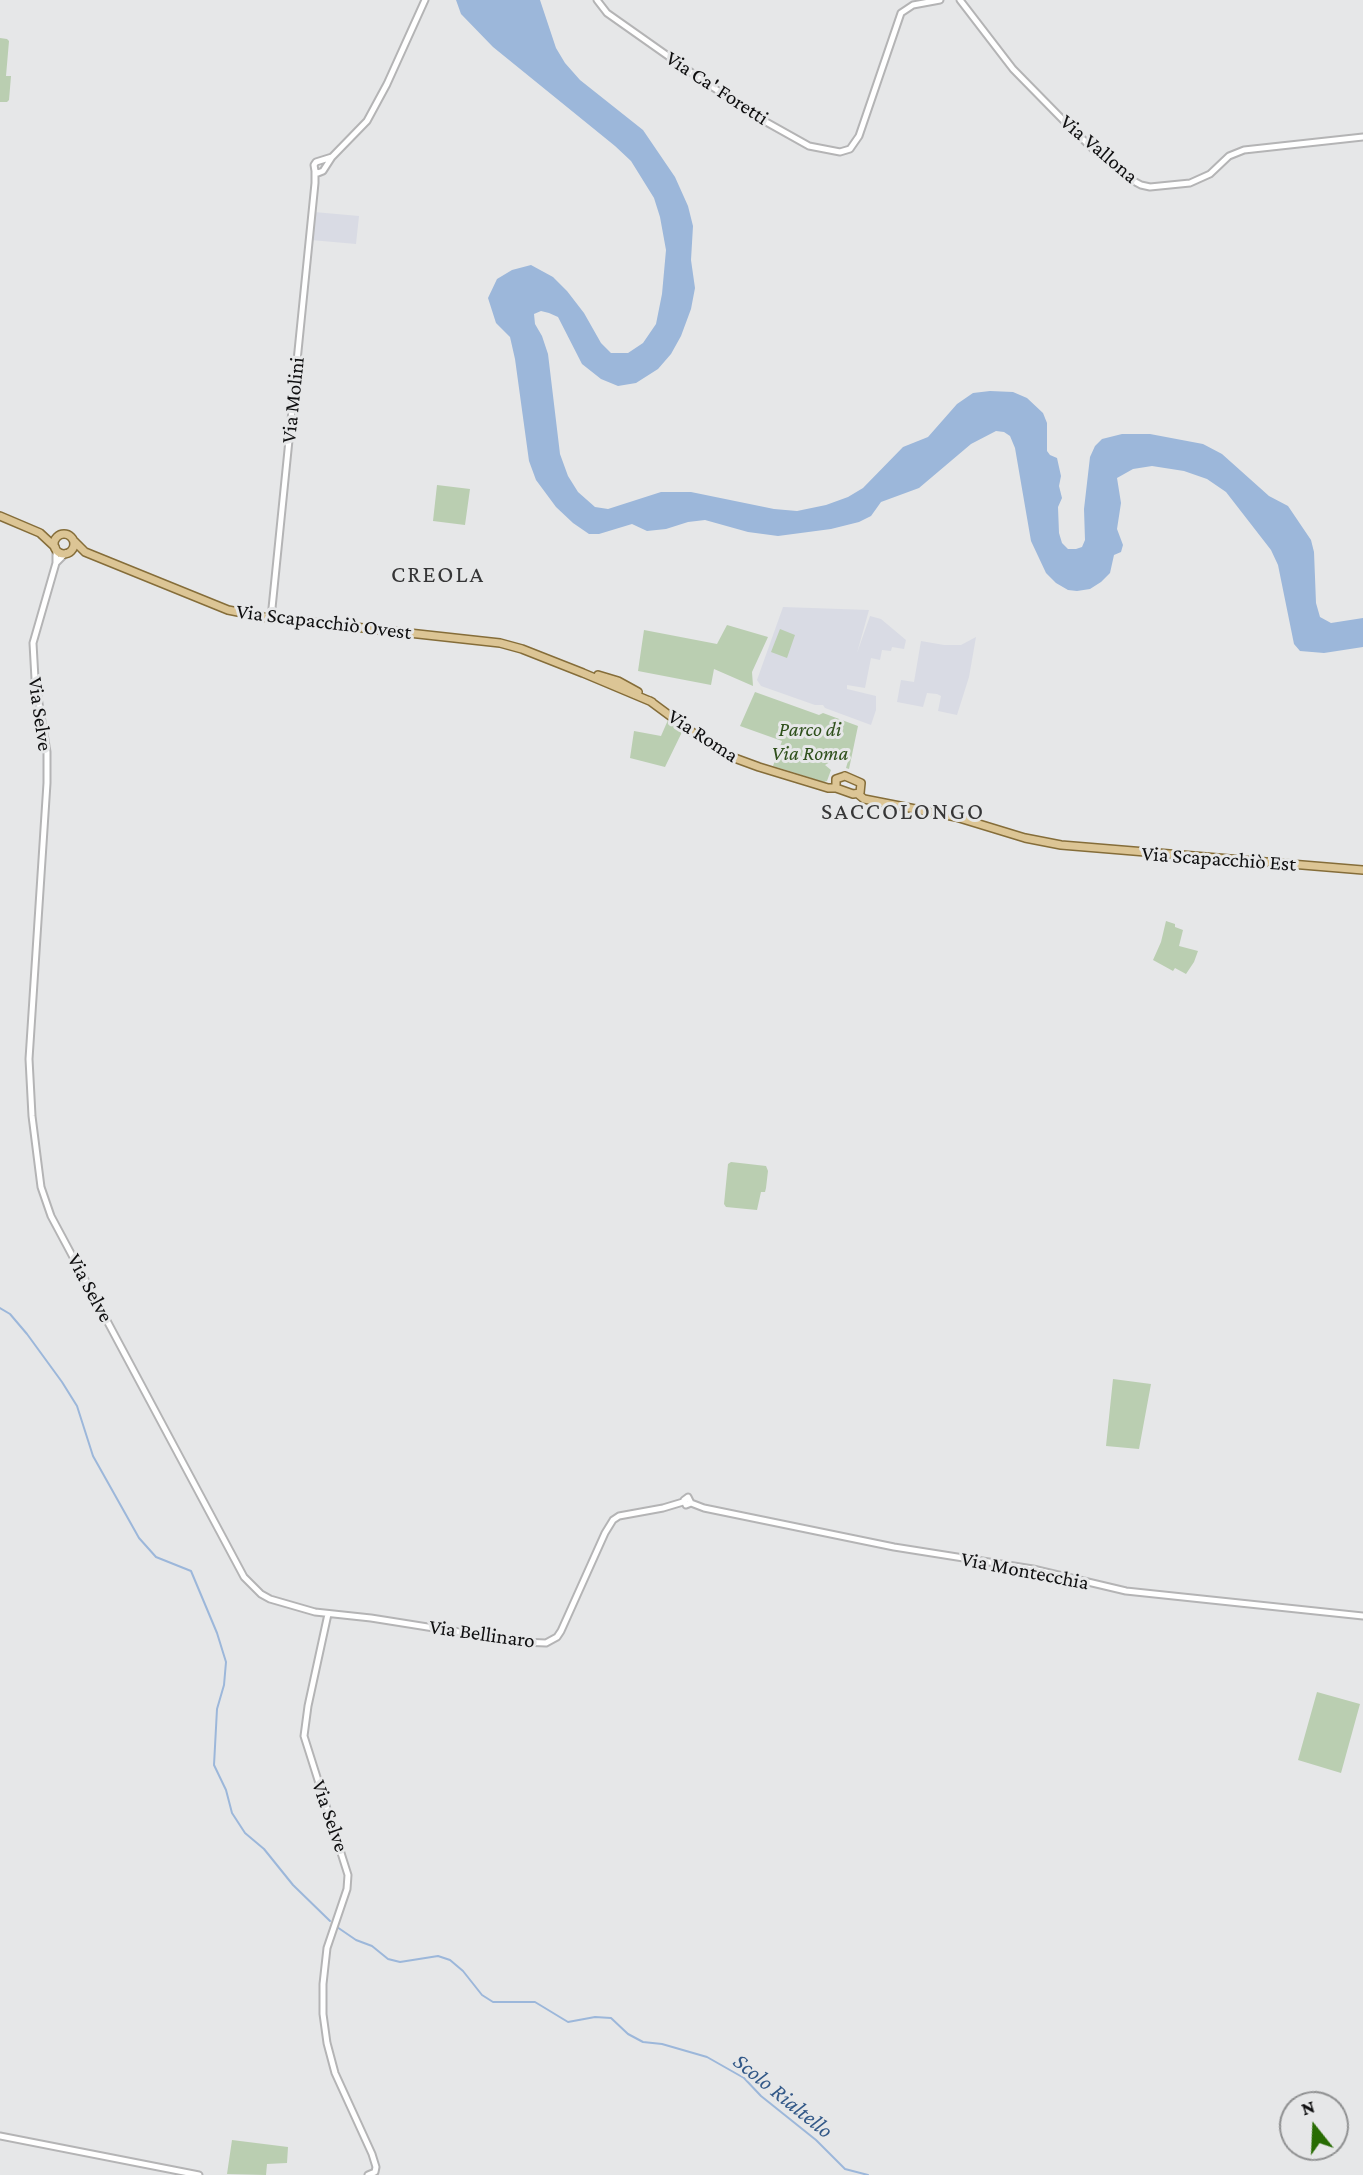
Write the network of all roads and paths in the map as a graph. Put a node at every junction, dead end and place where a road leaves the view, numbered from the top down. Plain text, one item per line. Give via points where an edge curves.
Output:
1 (425, 0) edge
2 (597, 0) edge
3 (940, 0) edge
4 (960, 0) edge
5 (1363, 136) edge
6 (0, 516) edge
7 (40, 533) junction
8 (61, 534) junction
9 (74, 541) junction
10 (55, 547) junction
11 (85, 552) junction
12 (68, 553) junction
13 (56, 563) junction
14 (271, 618) junction
15 (568, 668) joint
16 (836, 788) junction
17 (858, 794) junction
18 (1363, 870) edge
19 (691, 1503) joint
20 (328, 1614) junction
21 (1363, 1616) edge
22 (0, 2136) edge
23 (199, 2175) edge
24 (368, 2175) edge

1 - 14 street, Via Molini via 367,121 320,168 315,183
2 - 3 street, Via Ca' Foretti via 607,13 760,118 817,149 840,152 850,149 859,136 901,13 913,5
4 - 5 street, Via Vallona via 1013,69 1095,151 1141,186 1191,183 1244,150
6 - 7 main road, Via Scapacchiò Ovest
7 - 8 main road, Via Scapacchiò Ovest
7 - 10 main road, Via Scapacchiò Ovest
8 - 9 main road, Via Scapacchiò Ovest
8 - 10 main road
9 - 11 main road, Via Scapacchiò Ovest
9 - 12 main road
10 - 12 main road, Via Scapacchiò Ovest
10 - 13 street, Via Selve
11 - 12 main road, Via Scapacchiò Ovest
11 - 14 main road, Via Scapacchiò Ovest via 220,608
12 - 13 street, Via Selve
13 - 20 street, Via Selve via 33,643 47,752 29,1059 40,1187 51,1216 244,1577 270,1599
14 - 15 main road, Via Scapacchiò Ovest via 494,642
15 - 16 main road, Via Roma via 652,702 737,759
16 - 17 main road, Via Roma
16 - 17 main road via 836,779 845,776 862,783
17 - 18 main road, Via Scapacchiò Est via 1074,847
19 - 20 street, Via Bellinaro via 688,1497 613,1520 566,1623 551,1641 522,1642
19 - 21 street, Via Montecchia via 861,1541 1033,1569 1126,1591
20 - 24 street, Via Selve via 304,1726 306,1746 347,1867 347,1889 327,1948 325,2032 334,2073 372,2154 376,2169
22 - 23 street

